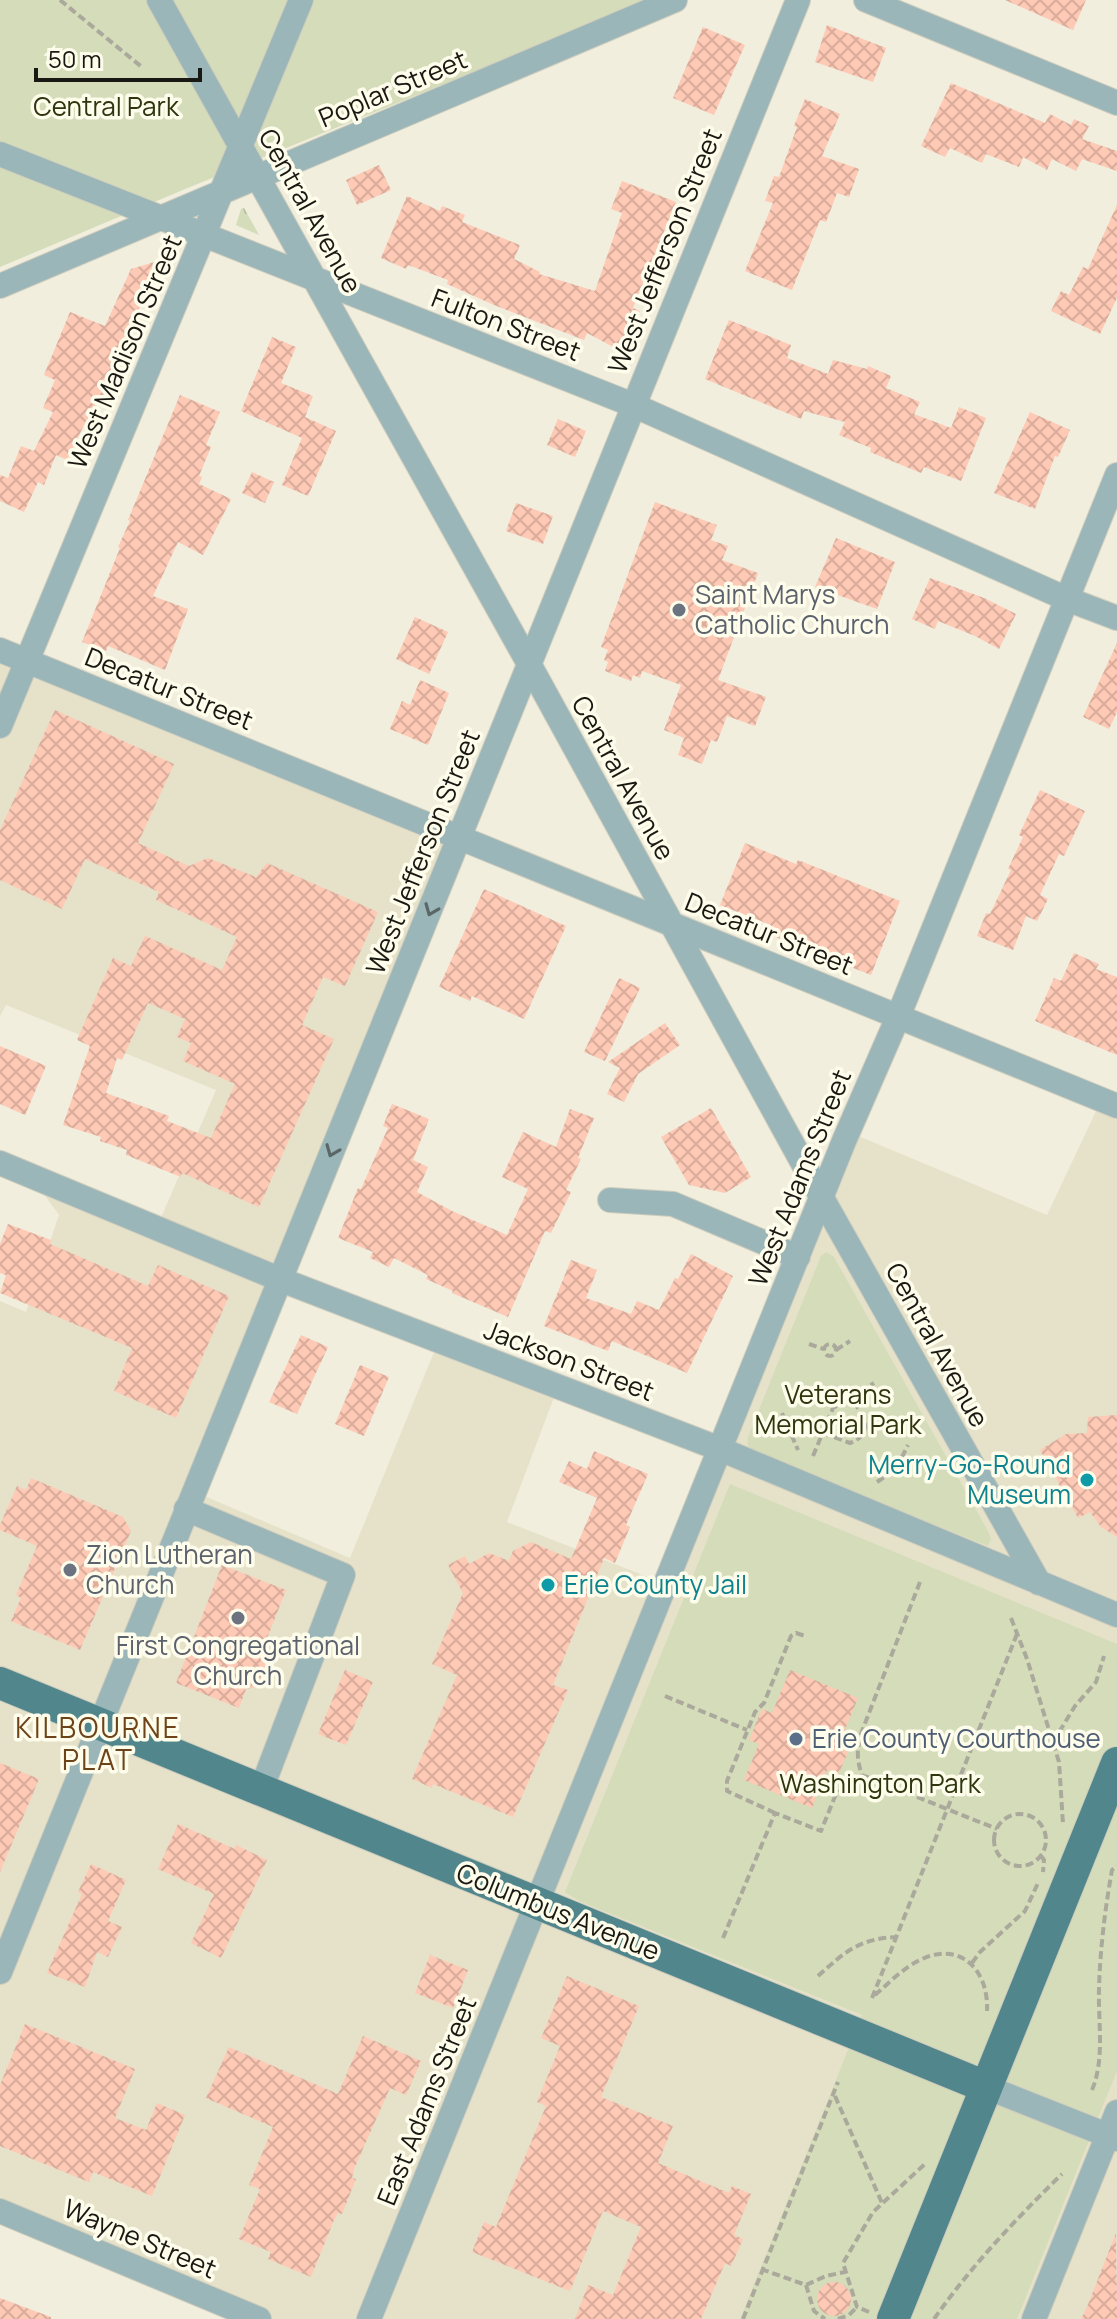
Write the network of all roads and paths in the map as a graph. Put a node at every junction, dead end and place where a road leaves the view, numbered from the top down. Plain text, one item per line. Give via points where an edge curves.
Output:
1 (60, 0) edge
2 (159, 0) edge
3 (301, 0) edge
4 (675, 0) edge
5 (798, 0) edge
6 (866, 0) edge
7 (143, 68) dead end
8 (1117, 103) edge
9 (241, 146) junction
10 (0, 154) edge
11 (259, 176) junction
12 (223, 191) junction
13 (160, 218) junction
14 (204, 235) junction
15 (315, 279) junction
16 (0, 286) edge
17 (633, 405) junction
18 (1117, 475) edge
19 (1067, 599) junction
20 (1117, 618) edge
21 (0, 650) edge
22 (26, 661) junction
23 (528, 662) junction
24 (0, 726) edge
25 (461, 838) junction
26 (671, 924) junction
27 (898, 1017) junction
28 (1117, 1106) edge
29 (0, 1163) edge
30 (822, 1198) junction
31 (610, 1200) dead end
32 (798, 1257) junction
33 (279, 1279) junction
34 (850, 1341) dead end
35 (809, 1344) dead end
36 (874, 1383) dead end
37 (848, 1396) junction
38 (782, 1413) dead end
39 (823, 1433) junction
40 (908, 1445) dead end
41 (720, 1449) junction
42 (798, 1450) dead end
43 (813, 1456) dead end
44 (877, 1482) dead end
45 (186, 1509) junction
46 (920, 1582) dead end
47 (1039, 1583) junction
48 (1117, 1615) edge
49 (1011, 1618) dead end
50 (1017, 1634) junction
51 (805, 1636) dead end
52 (1104, 1656) dead end
53 (0, 1683) edge
54 (665, 1696) dead end
55 (99, 1723) junction
56 (747, 1730) junction
57 (1052, 1743) junction
58 (1117, 1763) edge
59 (862, 1775) junction
60 (261, 1790) junction
61 (946, 1810) junction
62 (775, 1813) junction
63 (1062, 1828) dead end
64 (997, 1829) junction
65 (1041, 1856) junction
66 (1117, 1866) edge
67 (1048, 1867) dead end
68 (1043, 1872) junction
69 (1107, 1900) junction
70 (536, 1903) junction
71 (1115, 1903) dead end
72 (896, 1937) junction
73 (723, 1938) dead end
74 (972, 1963) junction
75 (0, 1972) edge
76 (818, 1976) dead end
77 (987, 2016) dead end
78 (838, 2082) dead end
79 (986, 2087) junction
80 (1092, 2090) dead end
81 (835, 2096) junction
82 (1117, 2112) edge
83 (1112, 2137) edge
84 (929, 2159) dead end
85 (1062, 2174) dead end
86 (882, 2204) junction
87 (0, 2211) edge
88 (761, 2269) junction
89 (845, 2272) junction
90 (806, 2285) junction
91 (857, 2307) junction
92 (259, 2319) edge
93 (369, 2319) edge
94 (743, 2319) edge
95 (825, 2319) edge
96 (838, 2319) edge
97 (870, 2319) edge
98 (893, 2319) edge
99 (934, 2319) edge
100 (1034, 2319) edge

1 - 7 path
2 - 9 street, Central Avenue
3 - 9 street, West Madison Street
4 - 11 street, Poplar Street
5 - 17 street, West Jefferson Street
6 - 8 street
9 - 11 street, Central Avenue
9 - 12 street, West Madison Street
10 - 13 street, Fulton Street
11 - 12 street, Poplar Street
11 - 15 street, Central Avenue
12 - 13 street, Poplar Street
12 - 14 street, West Madison Street
13 - 14 street, Fulton Street
13 - 16 street, Poplar Street
14 - 15 street, Fulton Street
14 - 22 street, West Madison Street
15 - 17 street, Fulton Street
15 - 23 street, Central Avenue
17 - 19 street, Fulton Street
17 - 23 street, West Jefferson Street
18 - 19 street, West Adams Street
19 - 20 street, Fulton Street
19 - 27 street, West Adams Street
21 - 22 street, Decatur Street
22 - 24 street, West Madison Street
22 - 25 street, Decatur Street
23 - 25 street, West Jefferson Street
23 - 26 street, Central Avenue
25 - 26 street, Decatur Street
25 -> 33 street, West Jefferson Street
26 - 27 street, Decatur Street
26 - 30 street, Central Avenue
27 - 28 street, Decatur Street
27 - 30 street, West Adams Street
29 - 33 street, Jackson Street
30 - 32 street, West Adams Street
30 - 47 street, Central Avenue
31 - 32 street via 673,1204
32 - 41 street, West Adams Street
33 - 41 street, Jackson Street
33 - 45 street, West Jefferson Street
34 - 35 path via 832,1356
36 - 37 path
37 - 39 path via 833,1408
37 - 39 path via 864,1418 864,1433 850,1443
38 - 42 path
39 - 43 path
40 - 44 path via 896,1469
41 - 47 street, Jackson Street
41 - 70 street, West Adams Street
45 - 55 street, West Jefferson Street
45 - 60 street via 343,1575
46 - 59 path via 862,1731 856,1754
47 - 48 street, Jackson Street
49 - 50 path
50 - 57 path
50 - 61 path
51 - 56 path via 791,1636
52 - 57 path via 1096,1682
53 - 55 main road, Columbus Avenue
54 - 56 path
55 - 60 main road, Columbus Avenue
55 - 75 street, West Jefferson Street
56 - 62 path via 727,1791
57 - 63 path via 1061,1775
58 - 79 main road
59 - 61 path
59 - 62 path via 836,1794 821,1831
60 - 70 main road, Columbus Avenue
61 - 64 path
61 - 72 path
62 - 73 path
64 - 65 path via 995,1846 1004,1860 1020,1866
64 - 65 path via 1016,1814 1032,1817 1046,1837
65 - 68 path
66 - 69 path
67 - 68 path
68 - 74 path via 1025,1911
69 - 71 path
69 - 80 path via 1098,2071
70 - 79 main road, Columbus Avenue
70 - 93 street, East Adams Street
72 - 74 path via 872,1998 909,1967 933,1955 953,1955
72 - 76 path via 857,1944
74 - 77 path via 987,1991
78 - 81 path
79 - 83 street, Columbus Avenue
79 - 98 main road
81 - 86 path
81 - 88 path
82 - 83 street
83 - 100 street
84 - 86 path
85 - 99 path via 994,2241
86 - 89 path via 864,2224 843,2263
87 - 92 street, Wayne Street
88 - 90 path
88 - 94 path
89 - 90 path
89 - 91 path
90 - 95 path via 814,2311
91 - 96 path
91 - 97 path via 872,2314

